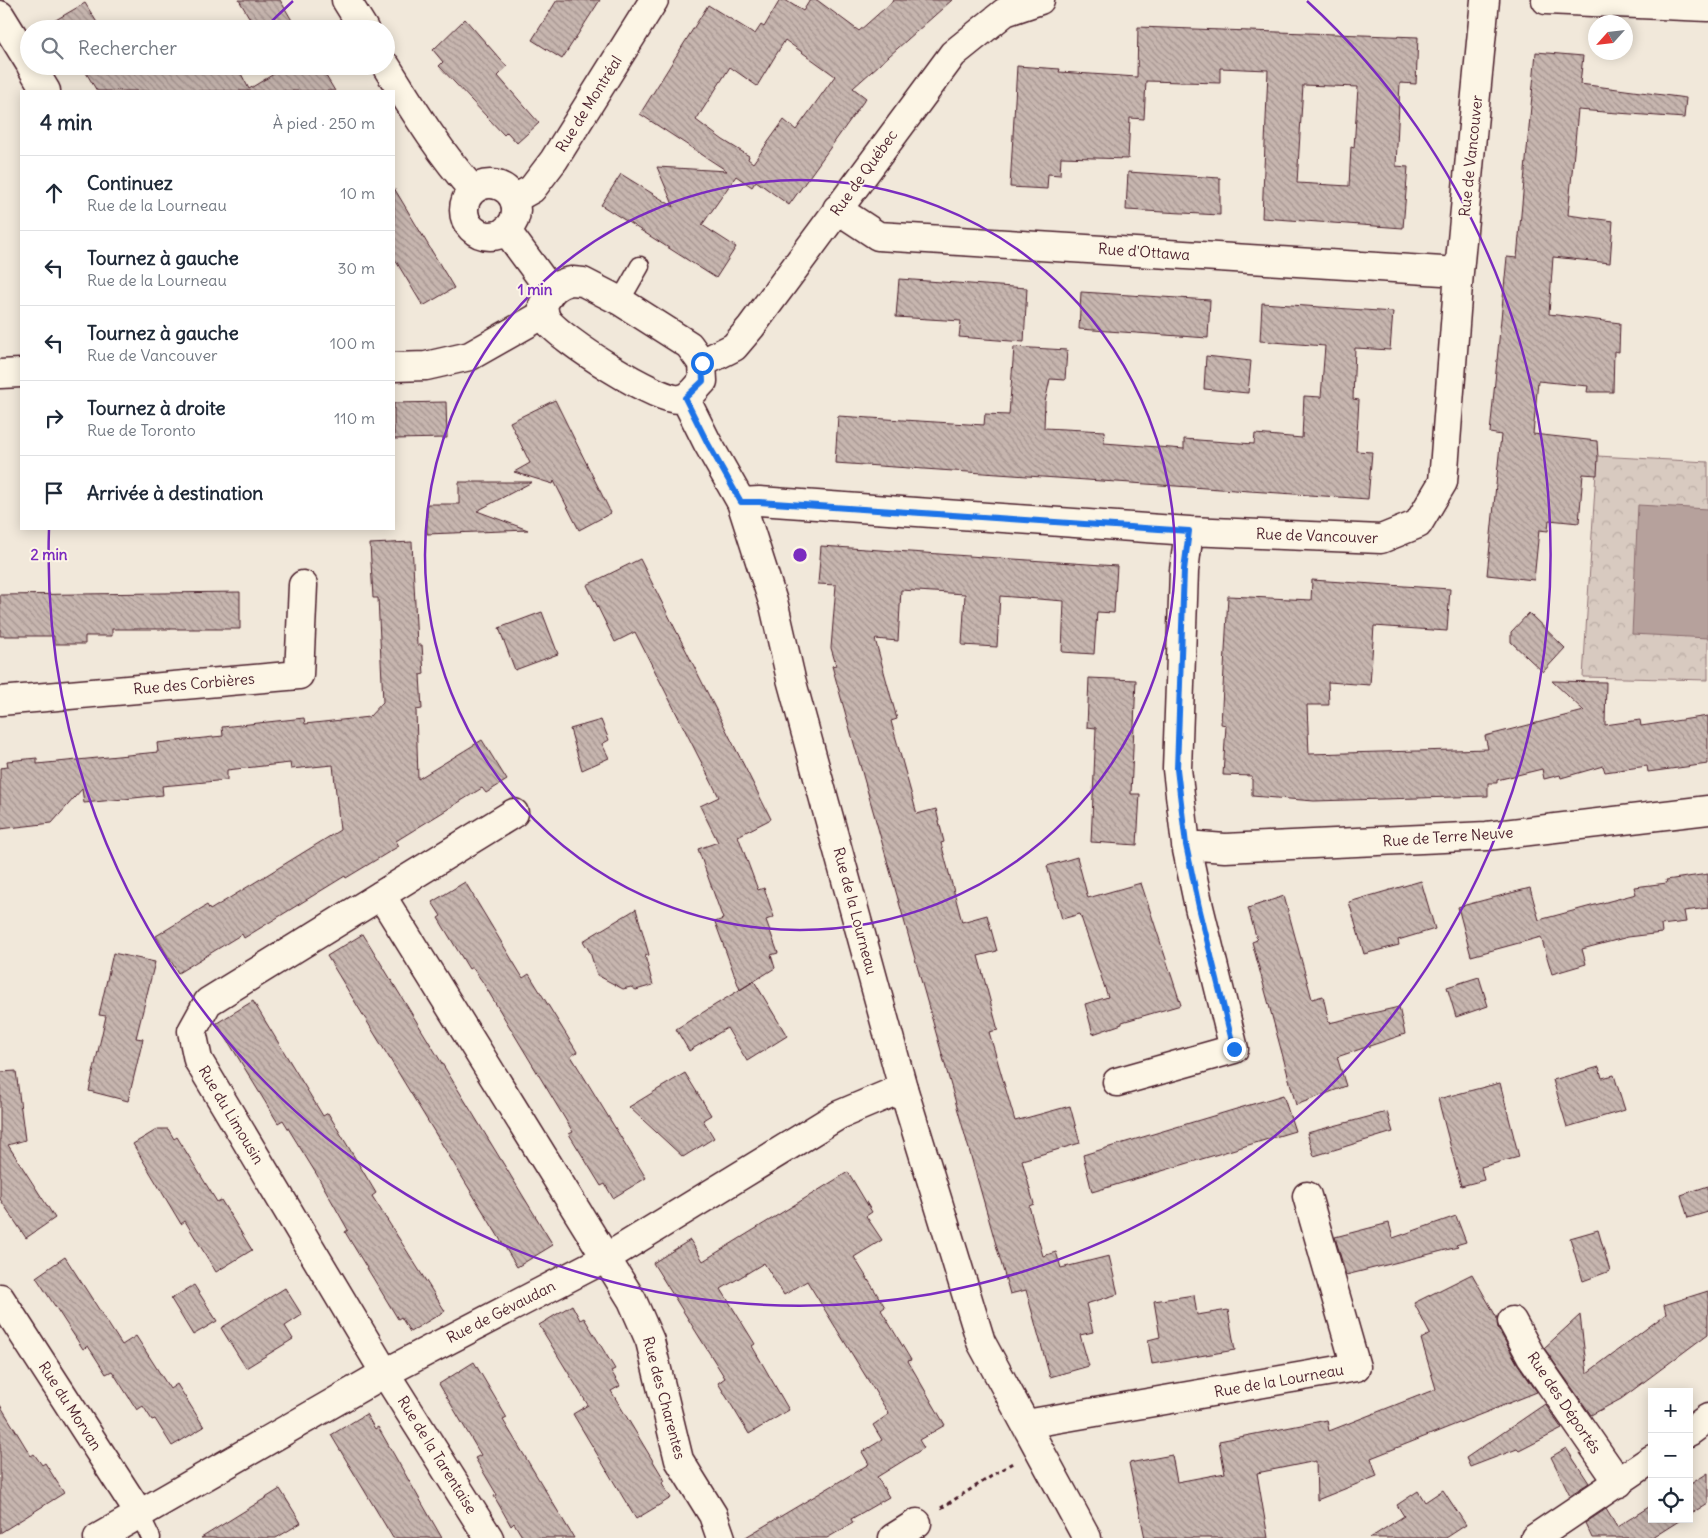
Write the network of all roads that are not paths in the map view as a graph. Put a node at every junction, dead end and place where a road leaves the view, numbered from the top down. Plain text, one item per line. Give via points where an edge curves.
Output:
1 (346, 0) edge
2 (654, 0) edge
3 (1040, 0) edge
4 (1485, 0) edge
5 (1546, 0) edge
6 (1708, 7) edge
7 (0, 15) edge
8 (358, 20) edge
9 (20, 47) edge
10 (36, 75) edge
11 (391, 75) edge
12 (45, 90) edge
13 (472, 190) junction
14 (514, 199) junction
15 (837, 209) junction
16 (506, 230) junction
17 (640, 266) dead end
18 (1459, 272) junction
19 (620, 301) junction
20 (548, 303) junction
21 (702, 363) junction
22 (395, 367) edge
23 (0, 374) edge
24 (20, 374) edge
25 (685, 398) junction
26 (741, 502) junction
27 (1189, 531) junction
28 (302, 585) dead end
29 (0, 701) edge
30 (1708, 810) edge
31 (514, 813) dead end
32 (1186, 845) junction
33 (381, 895) junction
34 (1117, 1082) dead end
35 (903, 1088) junction
36 (1307, 1196) dead end
37 (606, 1258) junction
38 (0, 1298) edge
39 (1512, 1321) dead end
40 (385, 1373) junction
41 (1708, 1418) edge
42 (1693, 1429) edge
43 (1032, 1436) junction
44 (1648, 1462) edge
45 (1619, 1483) junction
46 (139, 1513) junction
47 (917, 1523) road end
48 (98, 1538) edge
49 (151, 1538) edge
50 (489, 1538) edge
51 (721, 1538) edge
52 (893, 1538) edge
53 (1087, 1538) edge
54 (1535, 1538) edge

1 - 8 street
2 - 14 street, Rue de Montréal via 554,160 532,189
3 - 15 street, Rue de Québec via 1005,12 953,54
4 - 18 street, Rue de Vancouver
5 - 6 street
7 - 9 street
10 - 12 street
11 - 13 street via 418,119
13 - 14 street via 492,184 505,188
13 - 16 street via 464,212 470,226 483,235 491,236
14 - 16 street via 516,212
15 - 18 street, Rue d'Ottawa via 878,236
15 - 21 street, Rue de Québec via 734,347
16 - 20 street
17 - 19 lane
18 - 27 street, Rue de Vancouver via 1443,482 1418,524 1381,539
19 - 20 street via 583,282 563,282
19 - 21 street via 689,345
20 - 22 street via 470,356 426,366
20 - 25 street via 548,321 563,336 629,379 668,398
21 - 25 street via 703,381
23 - 24 street
25 - 26 street, Rue de la Lourneau
26 - 27 street, Rue de Vancouver
26 - 35 street, Rue de la Lourneau via 774,606
27 - 32 street via 1184,570 1177,769
28 - 29 street, Rue des Corbières via 299,675
30 - 32 street, Rue de Terre Neuve via 1487,836 1225,848
31 - 33 street, Rue du Limousin
32 - 34 street via 1234,1049
33 - 37 street
33 - 40 street, Rue du Limousin via 208,1002 192,1031 198,1060
35 - 37 street, Rue de Gévaudan via 839,1114
35 - 43 street, Rue de la Lourneau via 981,1342
36 - 43 street, Rue de la Lourneau via 1356,1367
37 - 40 street, Rue de Gévaudan
37 - 51 street, Rue des Charentes via 632,1300 650,1341 679,1460 713,1515
38 - 46 street, Rue du Morvan
39 - 45 street, Rue des Déportés via 1531,1356
40 - 46 street, Rue de Gévaudan
40 - 50 street, Rue de la Tarentaise
41 - 42 street
43 - 53 street, Rue de la Lourneau
44 - 45 street
45 - 54 street
46 - 48 street, Rue de Gévaudan
46 - 49 lane
47 - 52 street

